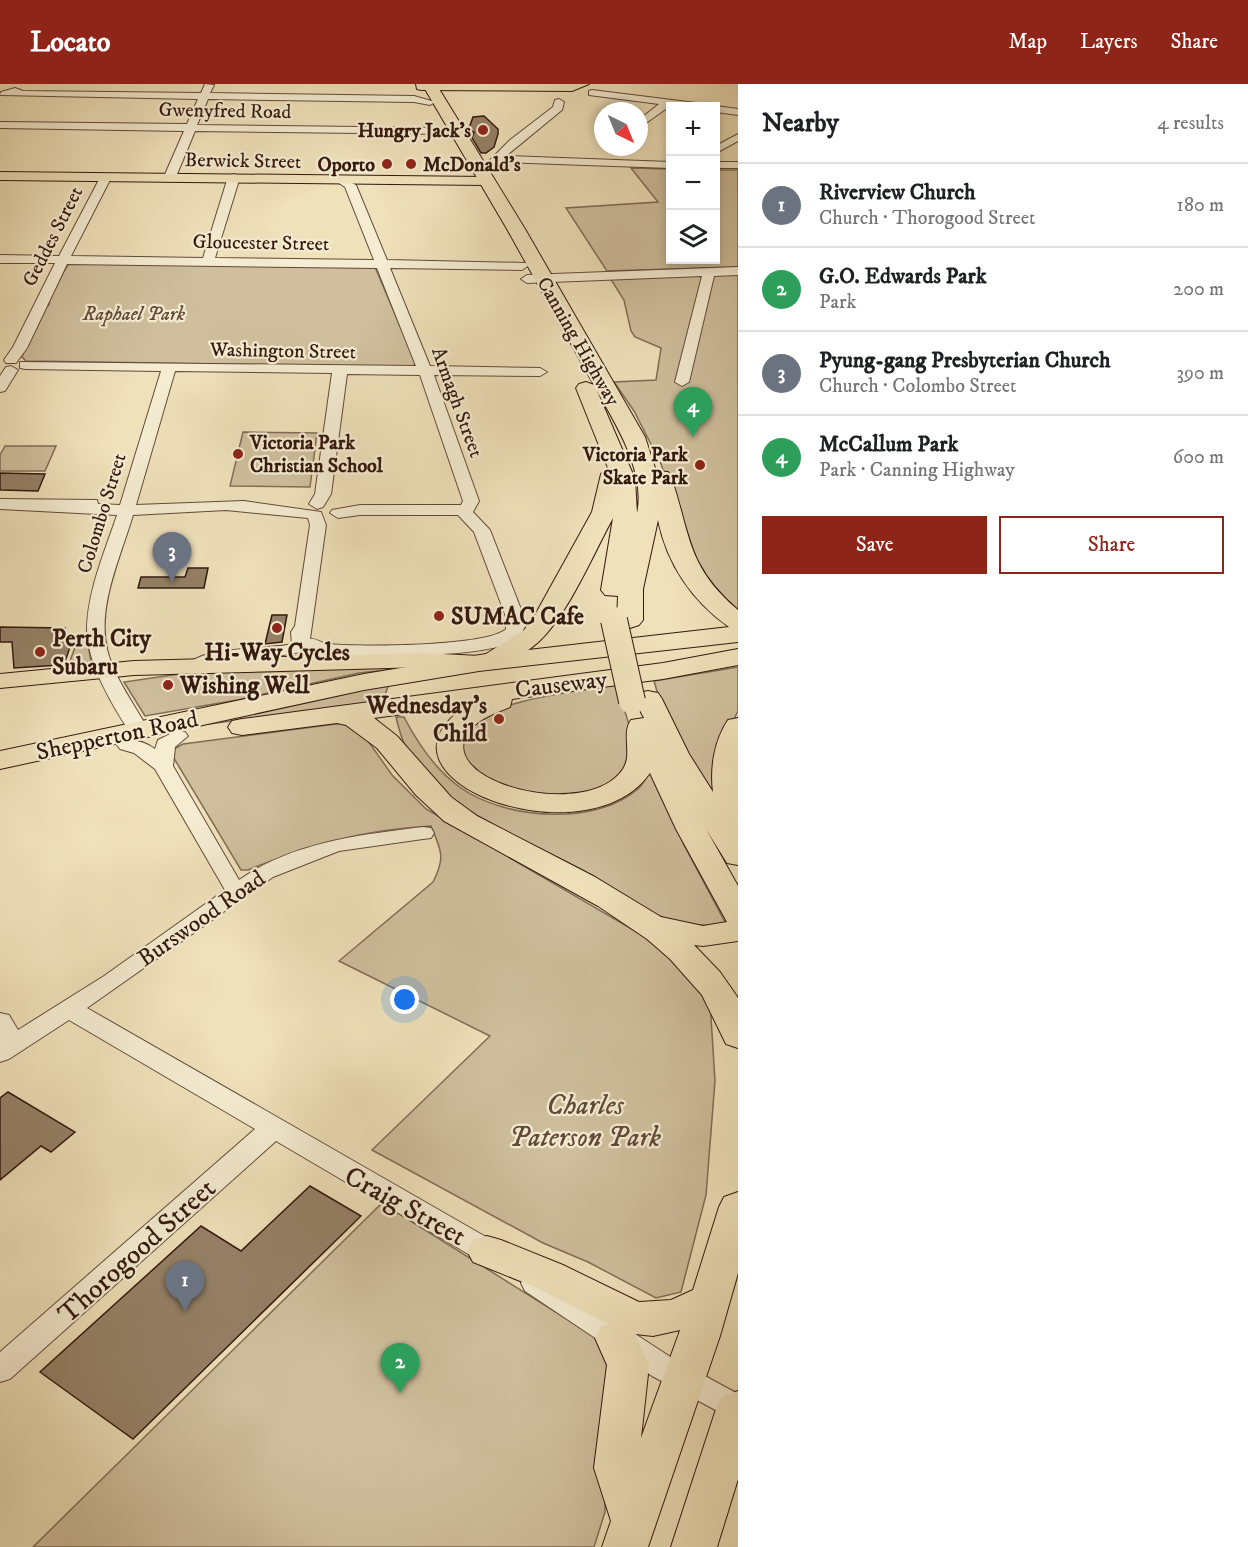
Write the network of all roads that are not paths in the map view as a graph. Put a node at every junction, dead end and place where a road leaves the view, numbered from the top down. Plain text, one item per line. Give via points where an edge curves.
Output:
1 (114, 84) edge
2 (210, 84) edge
3 (303, 84) edge
4 (505, 84) edge
5 (578, 86) edge
6 (422, 87) edge
7 (11, 94) edge
8 (108, 95) junction
9 (204, 96) junction
10 (299, 98) junction
11 (666, 103) edge
12 (666, 104) edge
13 (720, 110) edge
14 (738, 112) edge
15 (648, 118) edge
16 (0, 125) edge
17 (189, 127) junction
18 (449, 130) junction
19 (738, 137) edge
20 (720, 148) edge
21 (599, 156) edge
22 (595, 164) junction
23 (666, 165) edge
24 (720, 165) edge
25 (738, 165) edge
26 (0, 175) edge
27 (485, 175) junction
28 (105, 177) junction
29 (170, 177) junction
30 (234, 178) junction
31 (349, 182) junction
32 (0, 259) edge
33 (63, 259) junction
34 (208, 261) junction
35 (380, 264) junction
36 (738, 271) edge
37 (709, 272) junction
38 (533, 277) junction
39 (13, 362) edge
40 (169, 368) junction
41 (340, 370) junction
42 (425, 371) junction
43 (540, 372) dead end
44 (682, 382) dead end
45 (0, 388) edge
46 (634, 437) junction
47 (619, 462) junction
48 (0, 504) edge
49 (126, 506) junction
50 (323, 510) junction
51 (462, 510) junction
52 (622, 620) junction
53 (738, 622) edge
54 (738, 634) edge
55 (318, 650) junction
56 (738, 657) edge
57 (479, 663) junction
58 (196, 666) junction
59 (106, 671) junction
60 (411, 674) junction
61 (0, 681) edge
62 (570, 683) junction
63 (382, 707) junction
64 (641, 708) junction
65 (334, 714) junction
66 (738, 726) edge
67 (178, 736) junction
68 (133, 738) junction
69 (386, 742) junction
70 (0, 760) edge
71 (163, 766) junction
72 (0, 772) edge
73 (738, 829) edge
74 (423, 833) dead end
75 (738, 856) edge
76 (236, 890) junction
77 (738, 915) edge
78 (654, 926) junction
79 (738, 931) edge
80 (69, 1009) junction
81 (0, 1021) edge
82 (738, 1036) edge
83 (8, 1047) edge
84 (272, 1129) junction
85 (738, 1207) edge
86 (487, 1251) junction
87 (705, 1318) junction
88 (616, 1338) junction
89 (0, 1370) edge
90 (718, 1399) edge
91 (724, 1484) edge
92 (629, 1534) edge
93 (694, 1547) edge

1 - 8 street
2 - 9 street
3 - 10 street
4 - 5 main road
5 - 6 main road
5 - 11 street
5 - 27 street via 559,102 558,108 512,144
6 - 10 street
6 - 18 highway, Canning Highway
6 - 27 highway, Canning Highway
7 - 8 street
8 - 9 street
9 - 10 street
9 - 17 street
12 - 15 street
13 - 14 street
16 - 17 street, Gwenyfred Road
17 - 18 street, Gwenyfred Road
17 - 29 street
18 - 27 highway, Canning Highway
19 - 20 street
21 - 22 street
22 - 23 street
22 - 27 street
24 - 25 street
26 - 28 main road, Berwick Street
27 - 30 main road, Berwick Street
27 - 31 main road, Berwick Street
27 - 38 highway, Canning Highway via 507,229
28 - 29 main road, Berwick Street
28 - 33 street, Geddes Street
29 - 30 main road, Berwick Street
30 - 31 main road, Berwick Street
30 - 34 street
31 - 35 street, Armagh Street
32 - 33 street, Gloucester Street
33 - 34 street, Gloucester Street
33 - 39 street, Geddes Street
34 - 35 street, Gloucester Street
35 - 38 street, Gloucester Street via 457,265
35 - 42 street, Armagh Street
36 - 37 street, Gloucester Street
37 - 38 street, Gloucester Street
37 - 44 street
38 - 46 highway, Canning Highway
38 - 47 highway, Canning Highway
39 - 40 street, Washington Street
39 - 45 street, Geddes Street
40 - 41 street, Washington Street
40 - 49 street, Colombo Street
41 - 42 street, Washington Street
41 - 50 street
42 - 43 street, Washington Street
42 - 51 street, Armagh Street via 471,501
46 - 52 highway, Canning Highway via 648,480 650,505
46 - 53 highway via 652,458 677,545 692,574 727,615
47 - 52 highway, Canning Highway via 626,496 614,578
47 - 57 highway via 611,476 604,513 542,624 526,640
48 - 49 street
49 - 50 street
49 - 59 street, Colombo Street via 93,626
50 - 51 street
50 - 55 street via 300,632
51 - 55 street via 482,530 517,625 509,636 489,643 421,648
52 - 64 highway, bridge via 622,665
54 - 57 highway, Causeway
55 - 57 main road
55 - 58 main road
55 - 58 street via 211,659
56 - 62 highway, Causeway
57 - 60 highway, Causeway
58 - 59 main road
59 - 61 main road
59 - 68 street, Colombo Street
60 - 63 highway
60 - 68 highway, Shepperton Road
62 - 63 highway, Causeway
62 - 64 highway via 478,709 465,718 456,727 449,746 458,768 486,789 509,797 544,804 599,797 618,788 637,770 641,760
63 - 65 highway, Shepperton Road
63 - 69 highway
64 - 75 highway via 675,754
64 - 77 highway via 691,829
65 - 67 highway, Shepperton Road
65 - 69 highway via 362,721
66 - 73 highway via 728,748 725,788
67 - 68 highway, Shepperton Road
67 - 71 street via 165,744
68 - 70 highway, Shepperton Road
68 - 71 street
68 - 72 highway, Shepperton Road
69 - 78 highway via 428,792 457,817
71 - 76 street
74 - 76 street, Burswood Road via 334,845 282,863
76 - 80 street, Burswood Road
78 - 79 highway via 703,936
78 - 82 highway via 682,949 721,995
80 - 83 street, Burswood Road
80 - 84 street, Craig Street
81 - 83 street
84 - 86 street, Craig Street
84 - 89 street, Thorogood Street
85 - 87 highway
86 - 87 highway via 632,1317
86 - 88 street, Craig Street
87 - 90 highway
88 - 90 street, Craig Street
88 - 92 highway via 628,1365 616,1468
90 - 91 highway
90 - 92 highway
91 - 93 highway

